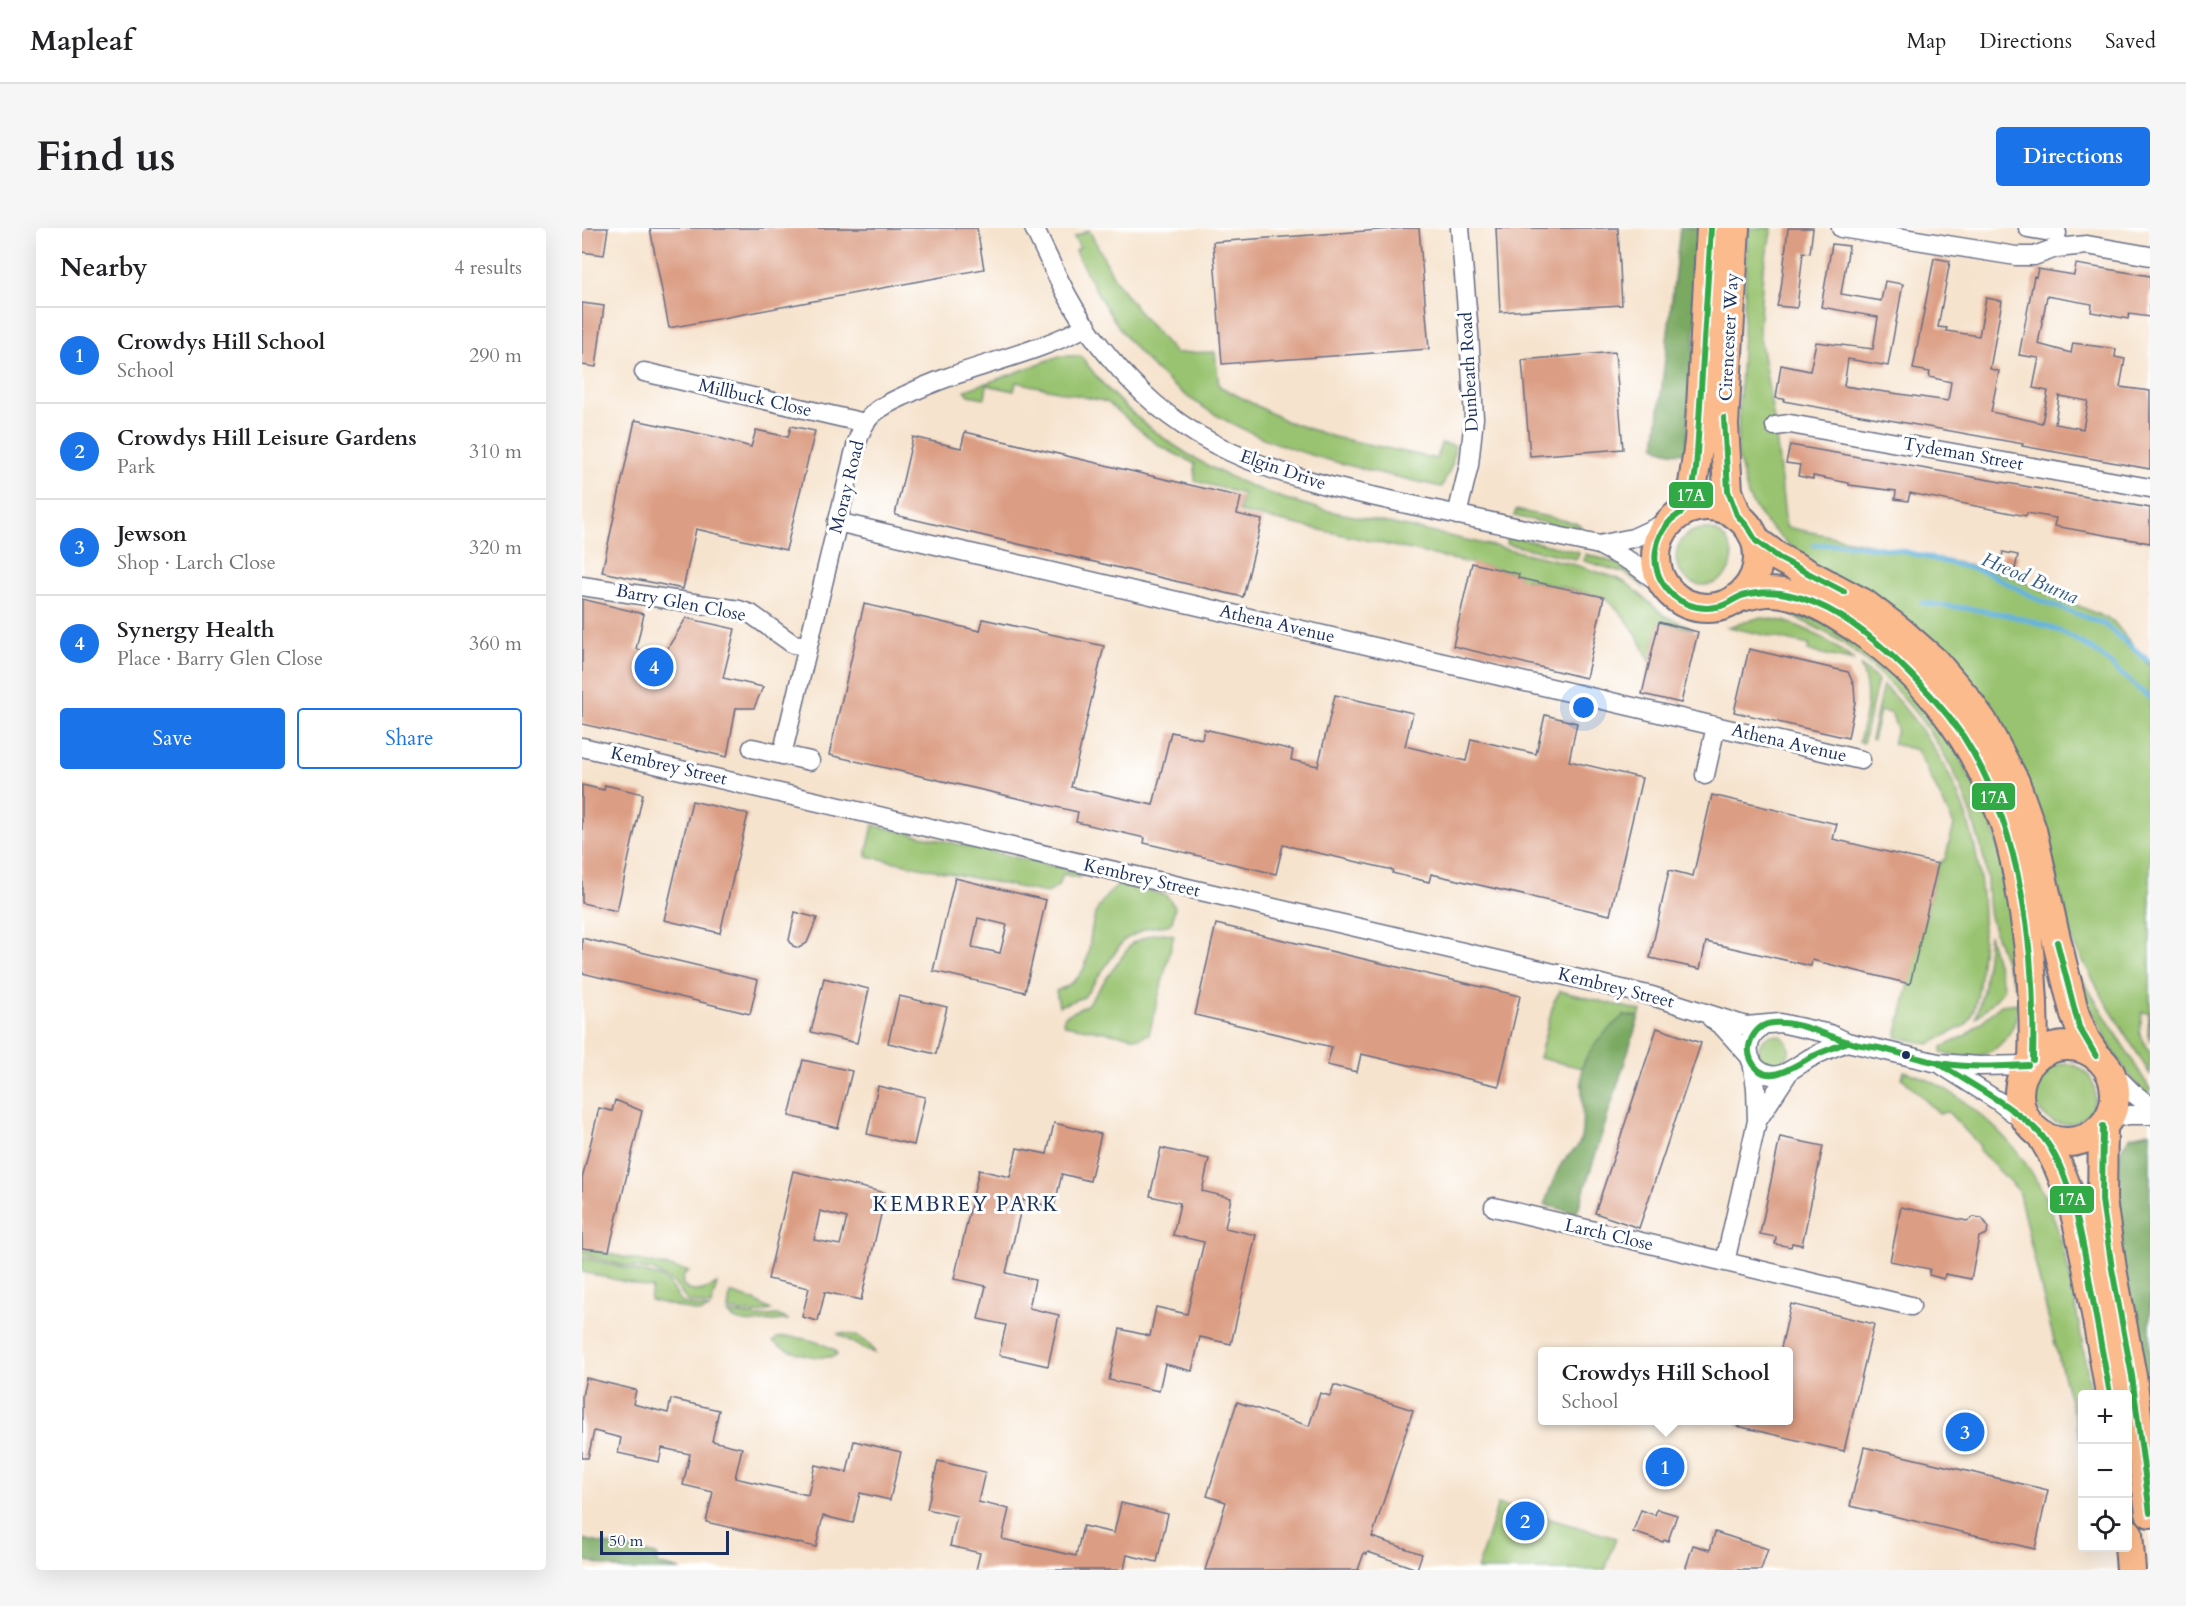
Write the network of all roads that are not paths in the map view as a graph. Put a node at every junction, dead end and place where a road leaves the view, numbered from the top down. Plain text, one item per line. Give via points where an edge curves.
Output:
1 (1034, 228) edge
2 (1460, 228) edge
3 (1841, 228) edge
4 (2028, 228) edge
5 (1729, 229) edge
6 (2057, 233) dead end
7 (2150, 256) edge
8 (1087, 326) junction
9 (644, 372) dead end
10 (865, 423) junction
11 (1775, 426) dead end
12 (2150, 488) edge
13 (1457, 515) junction
14 (1737, 515) junction
15 (1677, 516) junction
16 (837, 522) junction
17 (1756, 541) junction
18 (1599, 545) junction
19 (582, 586) edge
20 (1665, 586) junction
21 (1737, 598) junction
22 (808, 646) junction
23 (1716, 726) junction
24 (582, 747) edge
25 (752, 748) dead end
26 (782, 755) junction
27 (1861, 760) dead end
28 (810, 761) dead end
29 (1705, 775) dead end
30 (1702, 1011) junction
31 (1763, 1025) junction
32 (1787, 1025) junction
33 (1847, 1042) junction
34 (1751, 1059) junction
35 (2100, 1060) junction
36 (1938, 1063) junction
37 (2031, 1063) junction
38 (1792, 1069) junction
39 (2150, 1106) edge
40 (2150, 1115) edge
41 (1757, 1121) junction
42 (2105, 1123) junction
43 (2037, 1131) junction
44 (1494, 1207) dead end
45 (1725, 1262) junction
46 (1911, 1306) dead end
47 (2109, 1390) edge
48 (2150, 1513) edge
49 (2129, 1552) edge
50 (2131, 1570) edge

1 - 8 street, Elgin Drive
2 - 13 street, Dunbeath Road via 1474,418
3 - 7 street via 2016,256 2087,245
4 - 6 street
5 - 14 main road, Cirencester Way via 1724,425 1728,491
5 - 15 main road, Cirencester Way via 1693,484
8 - 10 street, Moray Road via 927,384 885,405
8 - 13 street, Elgin Drive via 1144,395 1181,423 1229,451 1287,475
9 - 10 street, Millbuck Close
10 - 16 street, Moray Road via 857,440
11 - 12 street, Tydeman Street via 1790,424
13 - 18 street, Elgin Drive
14 - 15 main road via 1723,508 1701,506
14 - 17 main road
15 - 18 street, Elgin Drive via 1634,538
15 - 20 main road via 1661,533 1655,552 1657,570
16 - 22 street, Moray Road
16 - 23 street, Athena Avenue
17 - 21 main road via 1755,573
17 - 35 main road via 1779,558 1863,603 1900,631 1934,661 1983,722 2015,782 2027,816 2075,1015
18 - 20 street, Elgin Drive
19 - 22 street, Barry Glen Close via 739,610 751,614 793,644
20 - 21 main road via 1681,601 1698,607 1720,606
21 - 37 main road via 1767,592 1787,594 1833,613 1904,666 1964,738 1993,793 2016,866 2032,979
22 - 26 street, Moray Road
23 - 27 street, Athena Avenue
23 - 29 street, Athena Avenue
24 - 30 street, Kembrey Street via 1617,987
25 - 26 street
26 - 28 street
30 - 31 street, Kembrey Street via 1746,1026
30 - 34 street, Kembrey Street via 1723,1027
31 - 32 street, Kembrey Street
31 - 34 street via 1751,1039
32 - 33 street, Kembrey Street via 1830,1034
32 - 38 street via 1801,1042 1801,1055
33 - 36 street, Kembrey Street
33 - 38 street
34 - 38 street, Kembrey Street via 1770,1075
34 - 41 street
35 - 37 main road via 2071,1046 2044,1052
35 - 39 street
35 - 42 main road via 2110,1073 2115,1097
36 - 37 street, Kembrey Street
36 - 43 street, Kembrey Street
37 - 43 main road via 2022,1078 2020,1106
38 - 41 street
40 - 42 street via 2129,1115
41 - 45 street
42 - 43 main road via 2092,1134 2073,1141 2054,1140
42 - 48 main road via 2102,1200
43 - 47 main road via 2062,1171 2076,1215
44 - 45 street, Larch Close
45 - 46 street, Larch Close
49 - 50 main road

